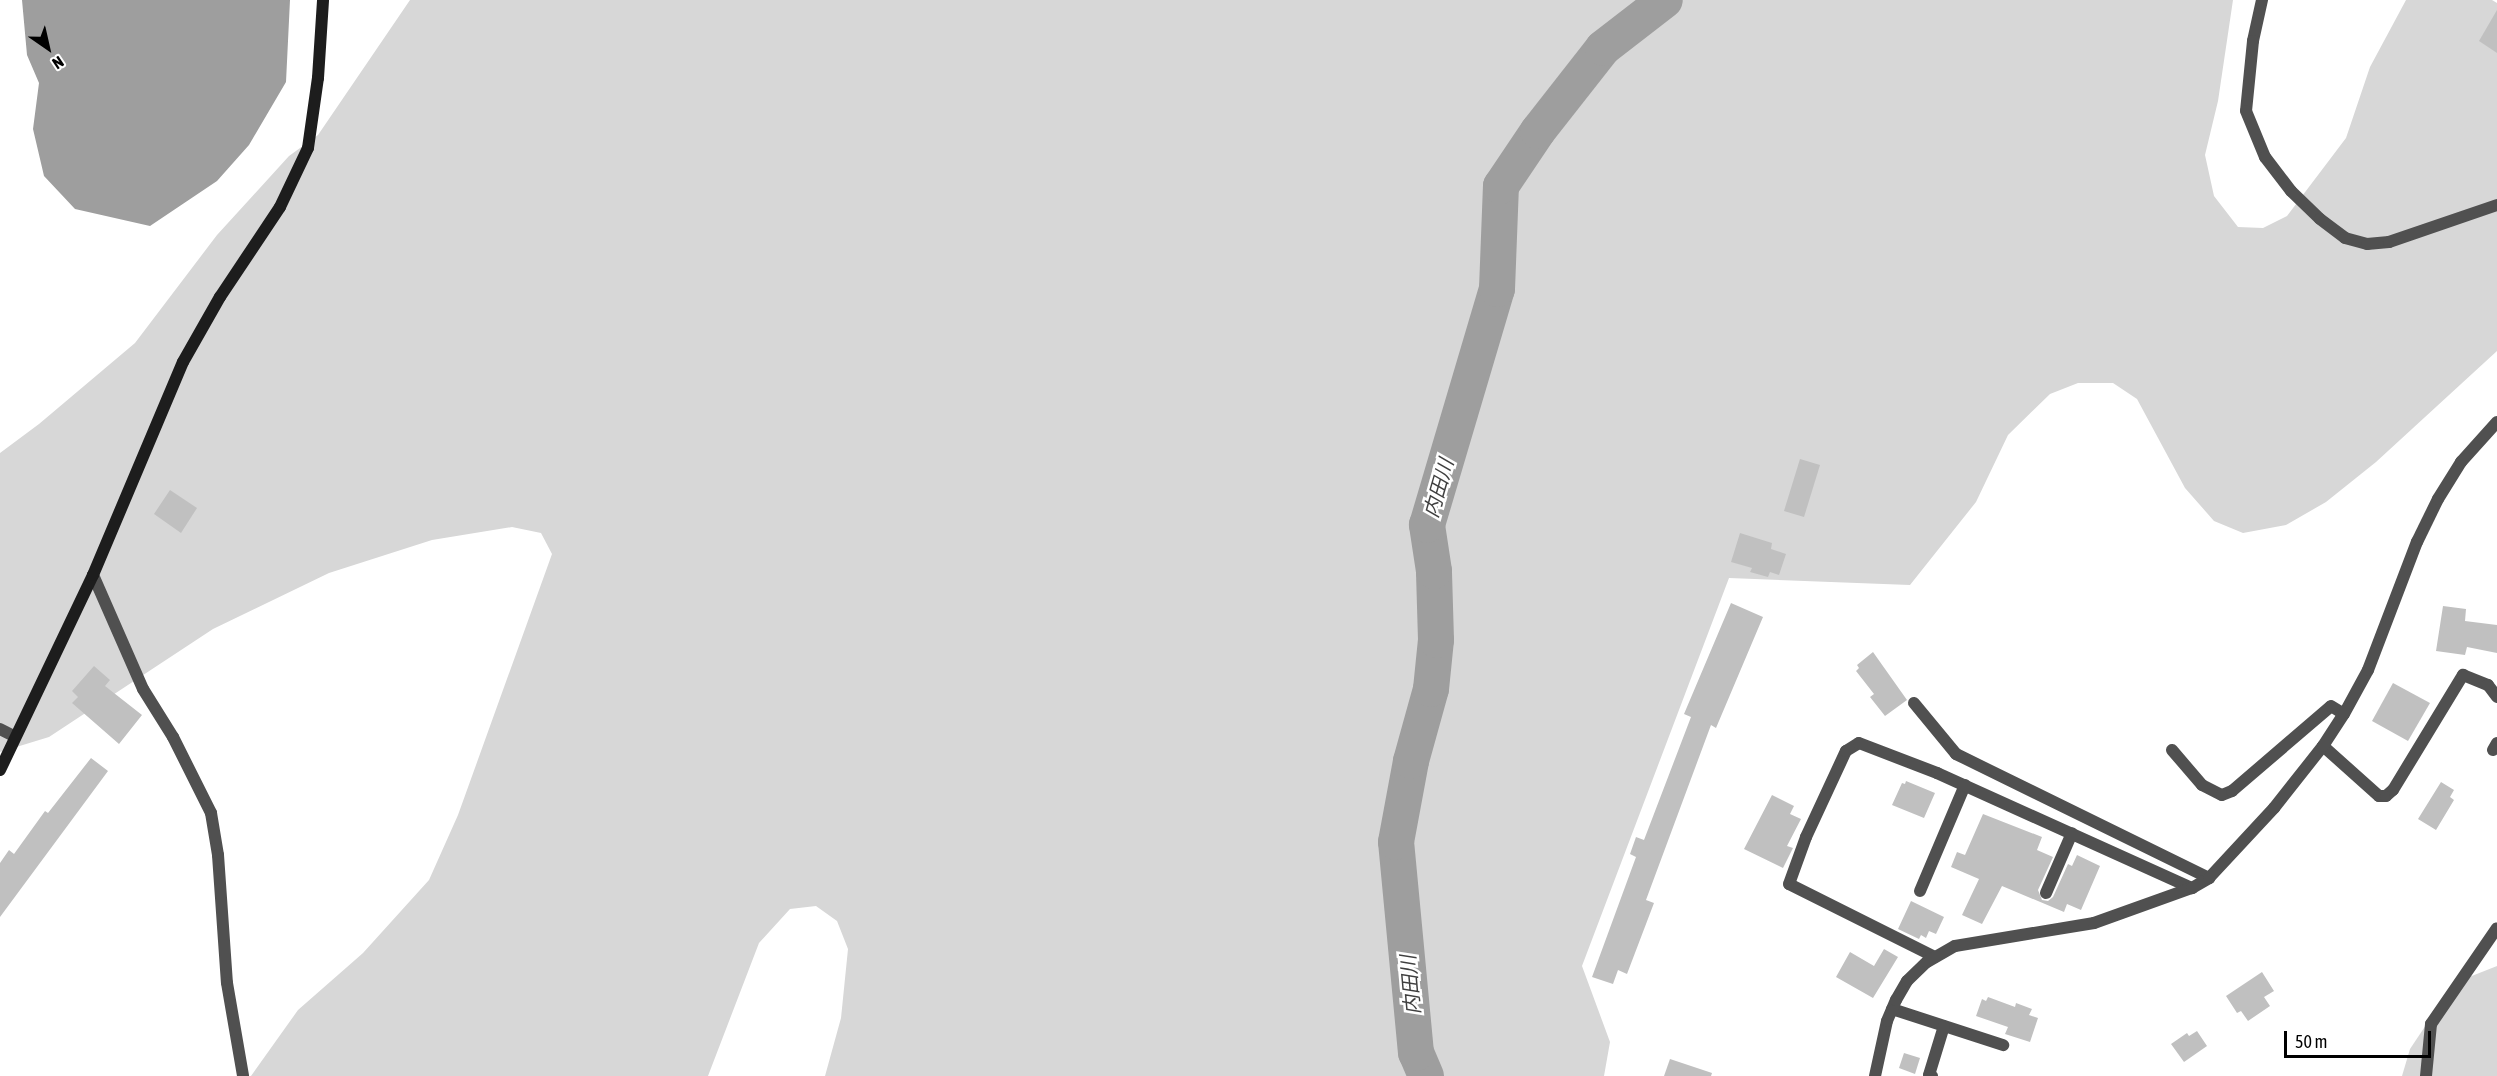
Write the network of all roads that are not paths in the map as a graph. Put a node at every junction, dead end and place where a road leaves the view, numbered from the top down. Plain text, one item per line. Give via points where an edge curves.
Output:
1 (323, 0) edge
2 (2262, 0) edge
3 (2497, 205) edge
4 (2497, 422) edge
5 (93, 575) junction
6 (2497, 697) edge
7 (1914, 703) dead end
8 (2344, 714) junction
9 (0, 729) edge
10 (14, 736) junction
11 (2323, 746) junction
12 (2172, 750) dead end
13 (0, 770) edge
14 (1965, 785) junction
15 (2072, 833) junction
16 (2209, 878) junction
17 (2192, 888) junction
18 (1920, 891) dead end
19 (2046, 892) dead end
20 (2497, 928) edge
21 (1935, 957) junction
22 (1892, 1009) junction
23 (1944, 1026) junction
24 (2003, 1045) dead end
25 (243, 1076) edge
26 (1875, 1076) edge
27 (1932, 1076) edge
28 (2426, 1076) edge

1 - 5 street via 308,148 280,207 220,297 183,362
2 - 3 street via 2253,41 2246,111 2265,157 2291,191 2320,219 2345,238 2367,244 2389,242
4 - 8 street via 2461,462 2438,500 2417,542 2368,670
5 - 10 street
5 - 25 street via 143,689 211,813 218,855 226,983
6 - 11 street via 2488,686 2463,675 2386,796 2379,796
7 - 16 street via 1956,754
8 - 11 street
8 - 12 street via 2331,706 2232,791 2222,795 2202,785
9 - 10 street
10 - 13 street
11 - 16 street via 2274,808
14 - 15 street
14 - 18 street
14 - 21 street via 1859,743 1846,751 1789,884
15 - 17 street
15 - 19 street
16 - 17 street
17 - 21 street via 2094,923 1955,946
20 - 28 street via 2432,1024
21 - 22 street via 1907,981
22 - 23 street
22 - 26 street
23 - 24 street
23 - 27 street via 1929,1075

